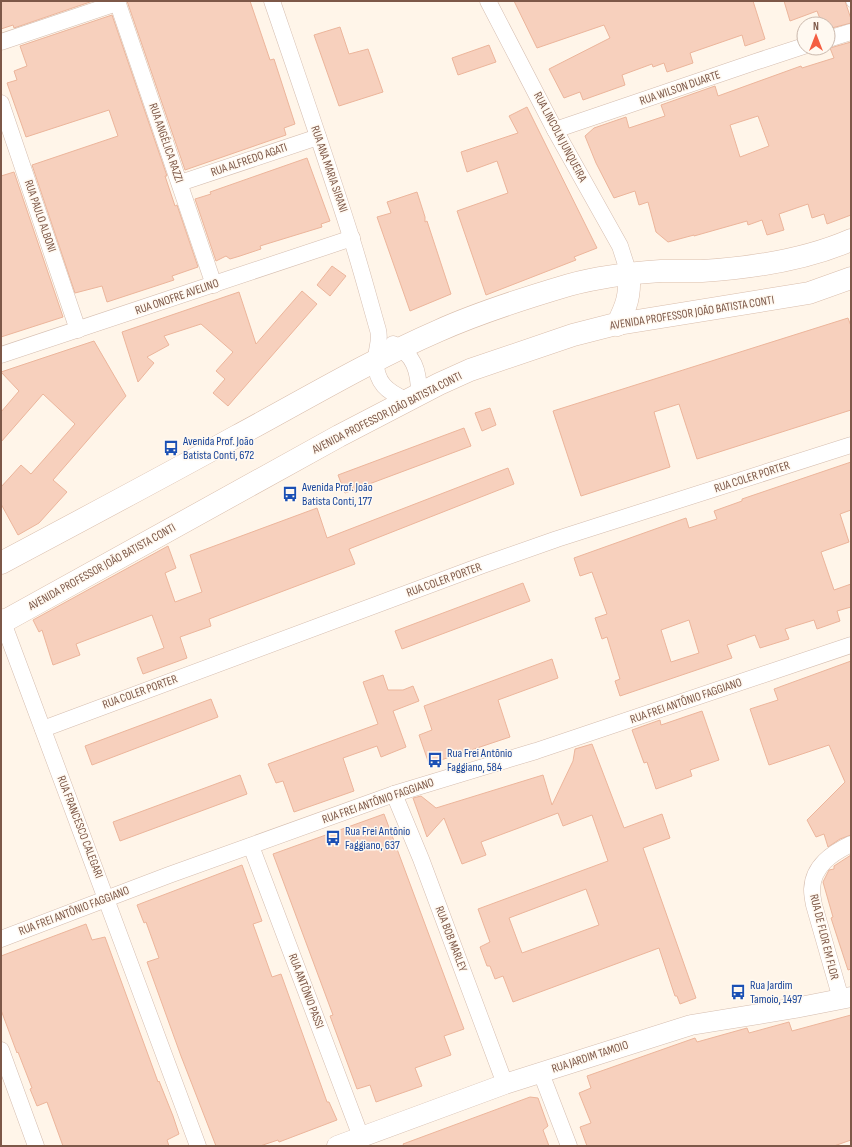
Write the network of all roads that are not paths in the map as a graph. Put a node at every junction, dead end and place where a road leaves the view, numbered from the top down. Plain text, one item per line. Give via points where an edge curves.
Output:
1 (272, 1) edge
2 (488, 1) edge
3 (117, 2) edge
4 (851, 32) edge
5 (836, 37) edge
6 (1, 42) edge
7 (796, 49) edge
8 (1, 103) edge
9 (4, 124) edge
10 (555, 130) junction
11 (318, 137) junction
12 (180, 183) junction
13 (352, 238) junction
14 (851, 240) edge
15 (629, 274) junction
16 (851, 278) edge
17 (214, 285) junction
18 (618, 324) junction
19 (78, 330) junction
20 (380, 338) junction
21 (401, 348) junction
22 (1, 355) edge
23 (376, 360) junction
24 (413, 397) junction
25 (851, 445) edge
26 (1, 563) edge
27 (2, 620) edge
28 (851, 645) edge
29 (43, 729) junction
30 (394, 794) junction
31 (851, 844) edge
32 (251, 846) junction
33 (106, 898) junction
34 (1, 938) edge
35 (846, 998) edge
36 (1, 1050) edge
37 (541, 1073) junction
38 (505, 1084) junction
39 (362, 1137) junction
40 (36, 1146) edge
41 (198, 1146) edge
42 (337, 1146) edge
43 (569, 1146) edge

1 - 11 street, RUA ANA MARIA SIRANI
2 - 10 street, RUA LINCOLN JUNQUEIRA
3 - 6 street
3 - 12 street, RUA ANGÉLICA RAZZI
4 - 5 street
7 - 10 street, RUA WILSON DUARTE
8 - 9 street, RUA PAULO ALBONI
9 - 19 street, RUA PAULO ALBONI
10 - 15 street, RUA LINCOLN JUNQUEIRA via 620,246
11 - 12 street, RUA ALFREDO AGATI
11 - 13 street, RUA ANA MARIA SIRANI
12 - 17 street, RUA ANGÉLICA RAZZI
13 - 17 street, RUA ONOFRE AVELINO
13 - 20 street, RUA ANA MARIA SIRANI
14 - 15 main road via 807,255 740,267
15 - 18 main road via 627,302
15 - 21 main road via 571,285 484,313
16 - 18 main road, AVENIDA PROFESSOR JOÃO BATISTA CONTI via 809,294
17 - 19 street, RUA ONOFRE AVELINO
18 - 24 main road, AVENIDA PROFESSOR JOÃO BATISTA CONTI via 573,335 470,370
19 - 22 street, RUA ONOFRE AVELINO
20 - 21 street
20 - 23 street, RUA ANA MARIA SIRANI
21 - 23 main road
21 - 24 street via 411,358 418,372
23 - 24 street, RUA ANA MARIA SIRANI via 382,384 392,394
23 - 26 main road
24 - 27 main road, AVENIDA PROFESSOR JOÃO BATISTA CONTI
25 - 29 street, RUA COLER PORTER via 482,565
27 - 29 street, RUA FRANCESCO CALEGARI
28 - 30 street, RUA FREI ANTÔNIO FAGGIANO via 536,752
29 - 33 street, RUA FRANCESCO CALEGARI
30 - 32 street, RUA FREI ANTÔNIO FAGGIANO
30 - 38 street, RUA BOB MARLEY
31 - 35 street, RUA DE FLOR EM FLOR via 834,853 823,864 814,878 812,890 814,905
32 - 33 street, RUA FREI ANTÔNIO FAGGIANO
32 - 39 street, RUA ANTÔNIO PASSI
33 - 34 street, RUA FREI ANTÔNIO FAGGIANO
33 - 41 street, RUA FRANCESCO CALEGARI
35 - 37 street, RUA JARDIM TAMOIO via 691,1025
36 - 40 street
37 - 38 street, RUA JARDIM TAMOIO
37 - 43 street
38 - 39 street, RUA JARDIM TAMOIO
39 - 42 street, RUA JARDIM TAMOIO

